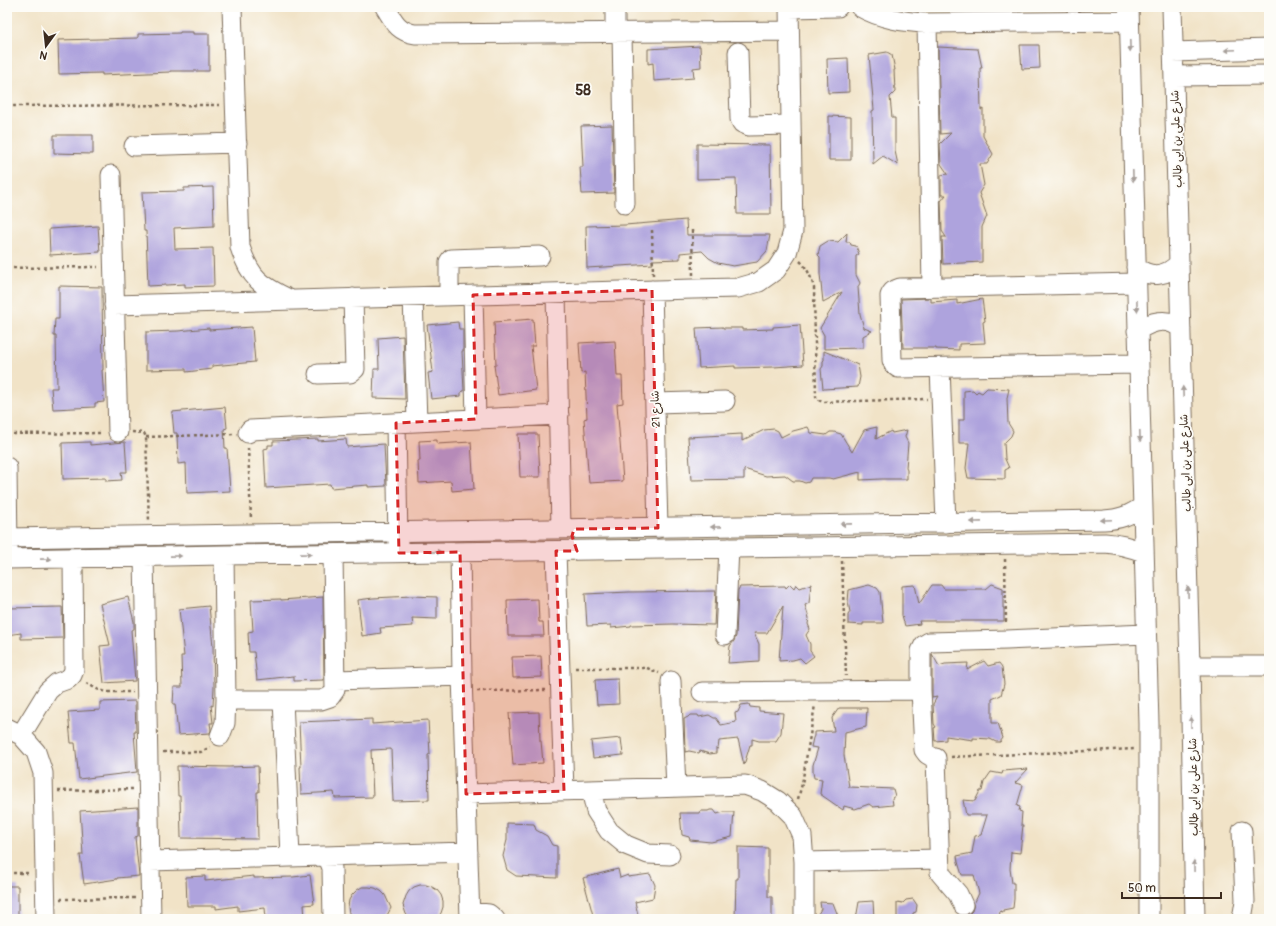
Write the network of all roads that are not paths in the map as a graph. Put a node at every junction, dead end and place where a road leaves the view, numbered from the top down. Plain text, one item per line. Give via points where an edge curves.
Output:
1 (232, 7) edge
2 (385, 7) edge
3 (615, 7) edge
4 (838, 7) edge
5 (860, 7) edge
6 (1172, 7) edge
7 (789, 8) edge
8 (1129, 14) edge
9 (927, 23) junction
10 (789, 31) junction
11 (619, 32) junction
12 (1269, 49) edge
13 (738, 52) dead end
14 (1173, 52) junction
15 (1269, 75) edge
16 (1174, 76) junction
17 (791, 125) junction
18 (237, 143) junction
19 (134, 146) dead end
20 (111, 175) dead end
21 (625, 204) dead end
22 (540, 256) dead end
23 (1179, 263) junction
24 (1136, 275) junction
25 (932, 287) junction
26 (653, 290) junction
27 (556, 293) junction
28 (473, 295) junction
29 (450, 296) junction
30 (413, 297) junction
31 (353, 298) junction
32 (292, 300) junction
33 (114, 305) junction
34 (1181, 328) junction
35 (1137, 331) junction
36 (1138, 364) junction
37 (940, 368) junction
38 (318, 374) dead end
39 (725, 401) dead end
40 (655, 403) junction
41 (559, 415) junction
42 (476, 419) junction
43 (417, 422) junction
44 (396, 423) junction
45 (118, 432) road end
46 (248, 434) road end
47 (7, 467) edge
48 (1142, 507) junction
49 (946, 522) junction
50 (658, 528) junction
51 (562, 529) junction
52 (398, 532) junction
53 (8, 538) edge
54 (729, 548) junction
55 (554, 551) junction
56 (577, 551) junction
57 (460, 552) junction
58 (1143, 552) junction
59 (399, 553) junction
60 (333, 554) junction
61 (224, 555) junction
62 (144, 557) junction
63 (72, 558) junction
64 (8, 559) edge
65 (1146, 634) junction
66 (725, 635) dead end
67 (1190, 666) junction
68 (1269, 666) edge
69 (336, 680) junction
70 (671, 681) road end
71 (463, 684) junction
72 (921, 690) junction
73 (702, 692) dead end
74 (226, 700) junction
75 (283, 700) junction
76 (14, 731) edge
77 (220, 736) road end
78 (676, 787) junction
79 (591, 790) junction
80 (564, 791) junction
81 (466, 794) junction
82 (1242, 831) dead end
83 (468, 852) junction
84 (670, 855) dead end
85 (290, 856) junction
86 (323, 856) junction
87 (939, 859) junction
88 (150, 861) junction
89 (804, 862) junction
90 (963, 905) dead end
91 (470, 916) edge
92 (46, 919) edge
93 (151, 919) edge
94 (333, 919) edge
95 (495, 919) edge
96 (804, 919) edge
97 (1149, 919) edge
98 (1195, 919) edge
99 (1242, 919) edge

1 - 18 street
2 - 11 street via 400,28 407,33 415,34
3 - 11 street
4 - 7 street
5 - 9 street via 890,19
6 - 14 street, شارع على بن ابى طالب
7 - 10 street
8 - 9 street
8 -> 24 street
9 - 25 street
10 - 11 street
10 - 17 street
11 - 21 street
12 -> 14 street
13 - 17 street via 742,123 749,126
14 - 16 street, شارع على بن ابى طالب
15 - 16 street
16 - 23 street, شارع على بن ابى طالب
17 - 26 street via 793,231 787,253 776,270 759,282 738,288
18 - 19 street
18 - 32 street via 240,248 253,275 264,286
20 - 33 street
22 - 29 street via 451,259
23 - 24 street via 1172,270 1160,275
23 - 34 street, شارع على بن ابى طالب
24 - 25 street
24 -> 35 street
25 - 37 street via 900,288 892,292 892,360 898,368
26 - 27 street
26 - 40 street, شارع 21
27 - 28 street
27 - 41 street
28 - 29 street
28 - 42 street
29 - 30 street
30 - 31 street
30 - 43 street
31 - 32 street
31 - 38 street via 355,369 350,373
32 - 33 street
33 - 45 street
34 - 35 street via 1167,322 1157,322
67 -> 34 street, شارع على بن ابى طالب
35 - 36 street
36 - 37 street
36 -> 48 street
37 - 49 street
39 - 40 street
40 - 50 street, شارع 21
41 - 42 street
41 - 51 street
42 - 43 street
43 - 44 street
44 - 46 street via 250,430
44 - 52 street
47 - 53 street
48 -> 49 street via 1117,519
48 - 58 street
49 -> 50 street
50 - 51 street
51 - 52 street
51 - 55 street via 553,532
51 - 56 street via 573,532 572,544
52 - 53 street
52 - 59 street
53 - 64 street
54 - 56 street
54 - 58 street via 1118,544
54 - 66 street
55 - 56 street
55 - 57 street
55 - 80 street
59 -> 57 street
57 - 71 street
58 - 65 street
59 - 60 street
61 -> 60 street
60 - 69 street
62 -> 61 street
61 - 74 street
62 - 63 street
62 - 88 street
64 -> 63 street
63 - 76 street via 74,670 68,679 57,683 48,691
65 - 72 street via 929,642 921,651
65 - 97 street
67 - 68 street
98 -> 67 street, شارع على بن ابى طالب
69 - 71 street
69 - 75 street via 335,690 330,697 321,700
70 - 78 street
71 - 81 street
72 - 73 street
72 - 87 street via 924,750 934,757
74 - 75 street
74 - 77 street via 225,723
75 - 85 street
76 - 92 street via 36,752 43,773
78 - 79 street
78 - 89 street via 745,785 778,800 793,816 802,836
79 - 80 street
79 - 84 street via 596,811 609,830 626,845 648,854
80 - 81 street
81 - 83 street
82 - 99 street
83 - 86 street
83 - 91 street
85 - 86 street
85 - 88 street
86 - 94 street via 329,860 332,868
87 - 89 street
87 - 90 street via 940,873 958,894
88 - 93 street
89 - 96 street
91 - 95 street via 489,914

